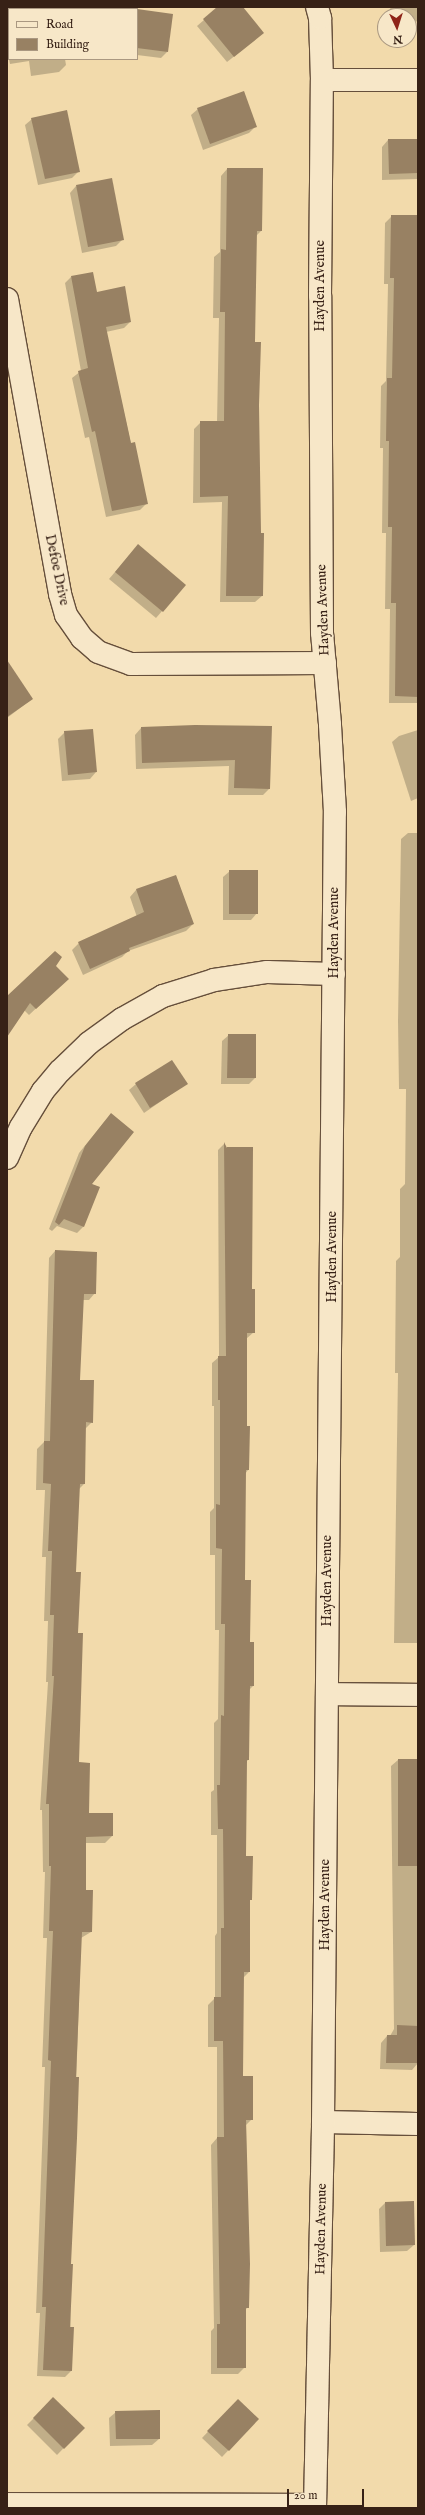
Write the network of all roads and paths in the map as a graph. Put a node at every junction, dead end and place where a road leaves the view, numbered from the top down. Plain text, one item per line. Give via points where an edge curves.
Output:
1 (317, 7) edge
2 (322, 80) junction
3 (418, 80) edge
4 (7, 299) edge
5 (325, 663) junction
6 (334, 974) junction
7 (7, 1158) edge
8 (327, 1694) junction
9 (418, 1695) edge
10 (323, 2122) junction
11 (418, 2124) edge
12 (7, 2504) edge
13 (315, 2507) edge

1 - 2 street, Hayden Avenue via 320,18
2 - 3 street
2 - 5 street, Hayden Avenue via 320,304 322,633
4 - 5 street, Defoe Drive via 60,594 66,615 82,638 98,652 131,664
5 - 6 street, Hayden Avenue via 335,812
6 - 7 street via 267,972 214,980 163,996 122,1019 89,1043 60,1071 32,1109
6 - 8 street, Hayden Avenue
8 - 9 street
8 - 10 street, Hayden Avenue
10 - 11 street
10 - 13 street, Hayden Avenue
12 - 13 street

